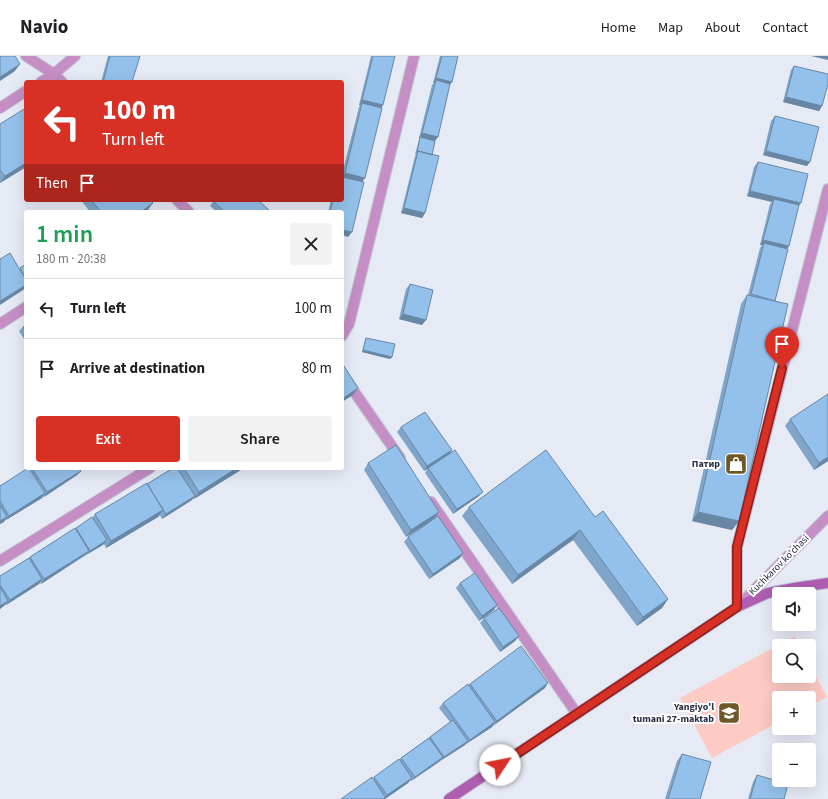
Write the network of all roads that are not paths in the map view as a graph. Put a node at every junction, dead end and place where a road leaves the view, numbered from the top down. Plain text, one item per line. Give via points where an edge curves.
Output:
1 (26, 56) edge
2 (76, 56) edge
3 (414, 56) edge
4 (54, 74) junction
5 (44, 80) edge
6 (60, 80) edge
7 (24, 92) edge
8 (0, 108) edge
9 (828, 190) edge
10 (24, 308) edge
11 (0, 324) edge
12 (344, 333) edge
13 (344, 377) edge
14 (405, 466) edge
15 (147, 470) edge
16 (423, 492) edge
17 (828, 516) edge
18 (0, 561) edge
19 (828, 584) edge
20 (737, 607) junction
21 (577, 714) junction
22 (450, 799) edge

1 - 4 street
2 - 4 street
3 - 12 street via 349,324
4 - 5 street
4 - 6 street
7 - 8 street
9 - 20 street via 737,547
10 - 11 street
13 - 14 street
15 - 18 street
16 - 21 street
17 - 20 street, Kuchkarov ko'chasi
19 - 20 main road via 768,594
20 - 21 main road, Kuchkarov ko'chasi
21 - 22 main road, Kuchkarov ko'chasi

